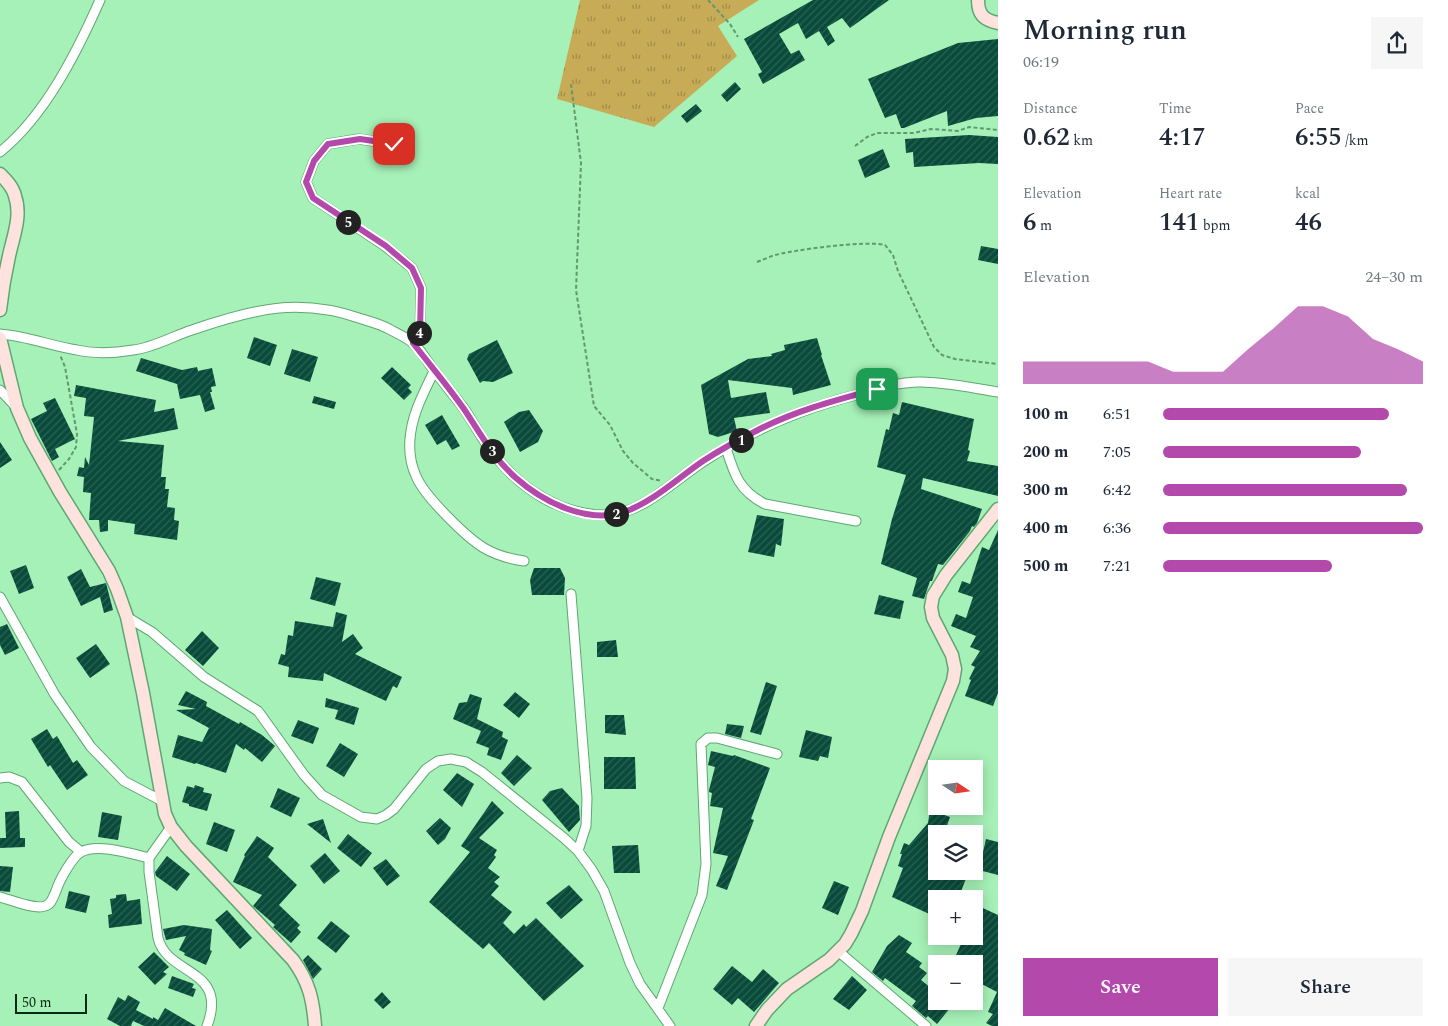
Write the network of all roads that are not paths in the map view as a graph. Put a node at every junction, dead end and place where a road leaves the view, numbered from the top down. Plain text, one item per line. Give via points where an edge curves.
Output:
1 (100, 0) edge
2 (978, 0) edge
3 (998, 23) edge
4 (394, 144) dead end
5 (0, 152) edge
6 (0, 174) edge
7 (0, 310) edge
8 (0, 334) edge
9 (0, 338) edge
10 (413, 343) junction
11 (434, 370) junction
12 (0, 390) edge
13 (998, 392) edge
14 (17, 408) junction
15 (726, 448) junction
16 (998, 509) edge
17 (856, 521) dead end
18 (524, 561) dead end
19 (571, 594) dead end
20 (0, 597) edge
21 (127, 617) junction
22 (777, 754) dead end
23 (0, 778) edge
24 (162, 801) junction
25 (171, 827) junction
26 (578, 851) junction
27 (81, 852) junction
28 (150, 858) junction
29 (0, 897) edge
30 (838, 951) junction
31 (658, 1008) junction
32 (207, 1026) edge
33 (315, 1026) edge
34 (670, 1026) edge
35 (756, 1026) edge
36 (926, 1026) edge

1 - 5 street via 56,85 24,129
2 - 3 street via 981,16
4 - 10 street via 360,139 328,144 314,161 306,182 313,198 386,246 412,268 421,288 420,332
6 - 7 street via 16,196 17,210
8 - 10 street via 80,351 119,352 137,350 232,316 268,308 305,307 342,312 386,327
9 - 14 street
10 - 11 street
11 - 15 street via 514,477 550,502 587,513 608,515 637,507
11 - 18 street via 412,424 411,458 416,478 450,519 482,547 513,560
12 - 14 street
13 - 15 street via 933,382 903,383 819,404 776,421
14 - 21 street via 50,475 109,571
15 - 17 street via 738,482 753,498 765,504
16 - 30 street via 946,574 933,596 933,618 952,655 953,681 862,911
19 - 26 street via 587,798 586,826
20 - 24 street via 55,695 91,747 124,781
21 - 24 street
21 - 26 street via 152,632 204,677 258,711 304,775 322,794 351,812 377,819 386,815 426,769 438,761 451,759 466,762 482,772
22 - 31 street via 717,738 708,738 701,744 705,879 697,909
23 - 27 street via 9,777 22,782 69,842
24 - 25 street
25 - 28 street
25 - 33 street via 304,975 312,994
26 - 31 street via 604,890 630,963 640,984
27 - 28 street via 119,850
27 - 29 street via 70,864 48,906
28 - 32 street via 151,897 159,945 200,978 210,991 211,1017
30 - 35 street via 787,989
30 - 36 street
31 - 34 street

